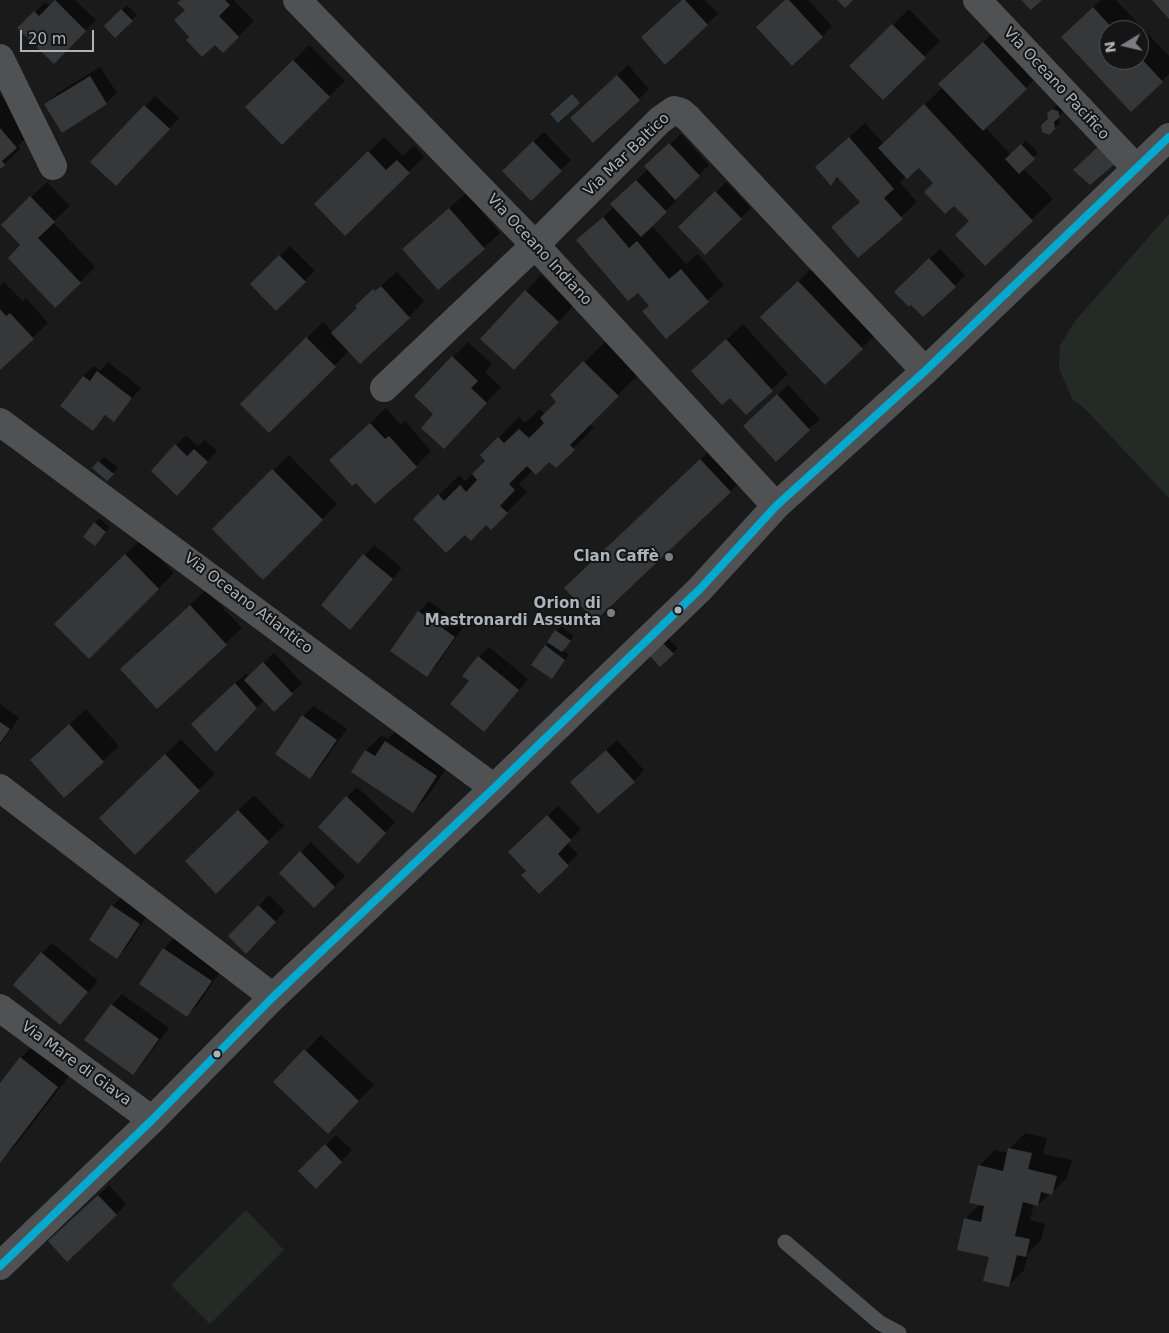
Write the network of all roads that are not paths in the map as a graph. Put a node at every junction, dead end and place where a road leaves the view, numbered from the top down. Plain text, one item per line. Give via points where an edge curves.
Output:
1 (297, 0) edge
2 (977, 0) edge
3 (0, 58) edge
4 (1169, 137) edge
5 (53, 166) dead end
6 (1136, 168) junction
7 (536, 245) junction
8 (925, 370) junction
9 (384, 388) dead end
10 (0, 422) edge
11 (776, 506) junction
12 (0, 788) edge
13 (494, 788) junction
14 (273, 997) junction
15 (0, 1008) edge
16 (152, 1120) junction
17 (785, 1242) dead end
18 (0, 1266) edge
19 (898, 1333) edge

1 - 7 street, Via Oceano Indiano
2 - 6 street, Via Oceano Pacifico
3 - 5 street
4 - 6 street
6 - 8 street
7 - 8 street, Via Mar Baltico via 660,120 674,110 681,112
7 - 9 street, Via Mar Baltico
7 - 11 street, Via Oceano Indiano
8 - 11 street
10 - 13 street, Via Oceano Atlantico
11 - 13 street via 700,589
12 - 14 street
13 - 14 street
14 - 16 street
15 - 16 street, Via Mare di Giava
16 - 18 street
17 - 19 lane via 880,1323

